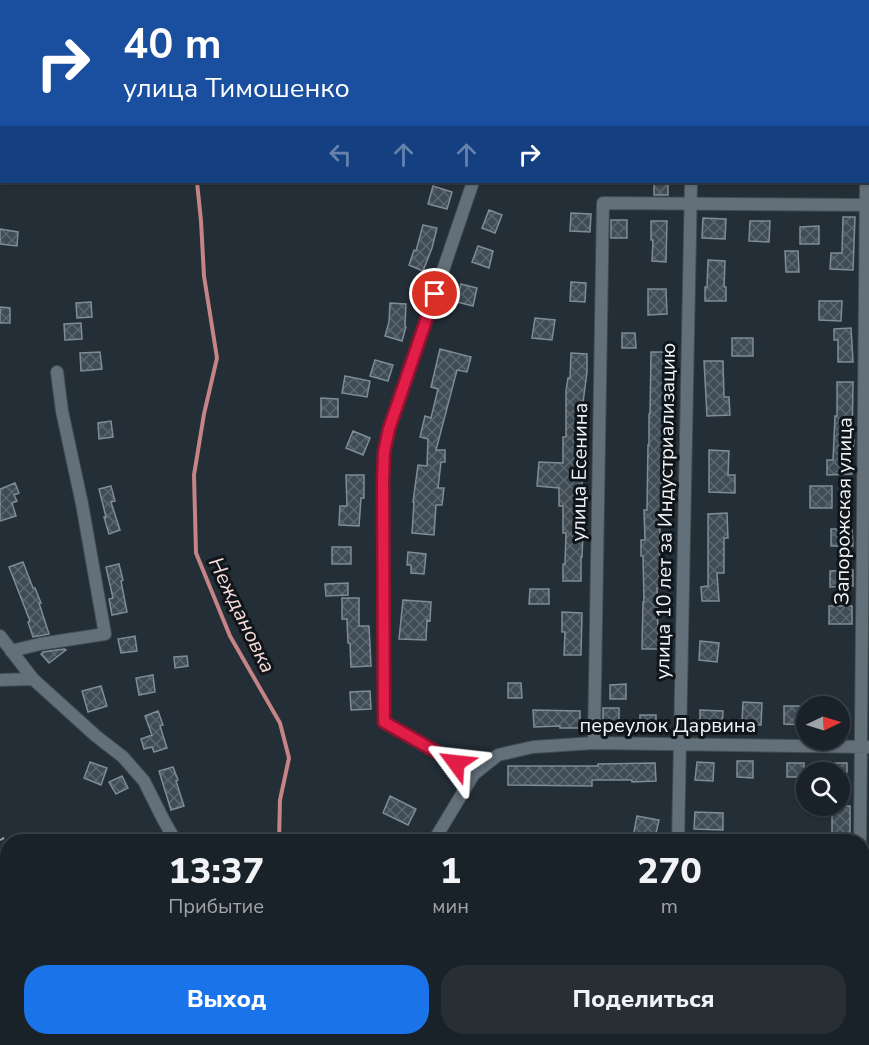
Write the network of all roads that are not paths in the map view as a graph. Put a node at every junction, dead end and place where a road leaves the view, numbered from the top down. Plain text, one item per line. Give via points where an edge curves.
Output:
1 (473, 183) edge
2 (692, 183) edge
3 (866, 183) edge
4 (691, 204) junction
5 (868, 205) edge
6 (57, 372) dead end
7 (0, 636) edge
8 (11, 651) junction
9 (33, 679) junction
10 (0, 680) edge
11 (594, 743) junction
12 (680, 744) junction
13 (864, 747) edge
14 (474, 774) junction
15 (171, 834) edge
16 (438, 834) edge
17 (678, 834) edge
18 (860, 834) edge

1 - 14 street via 389,429 383,490 384,722
2 - 4 street, улица 10 лет за Индустриализацию
3 - 5 street, Запорожская улица
4 - 5 street
4 - 11 street, улица Есенина via 603,202
4 - 12 street, улица 10 лет за Индустриализацию
5 - 13 street, Запорожская улица
6 - 8 street via 105,634
7 - 8 street
8 - 9 street
9 - 10 street
9 - 15 street via 123,757 144,781
11 - 12 street, переулок Дарвина
11 - 14 street, переулок Дарвина via 533,747 498,755
12 - 13 street, переулок Дарвина
12 - 17 street, улица 10 лет за Индустриализацию
13 - 18 street, Запорожская улица
14 - 16 street

